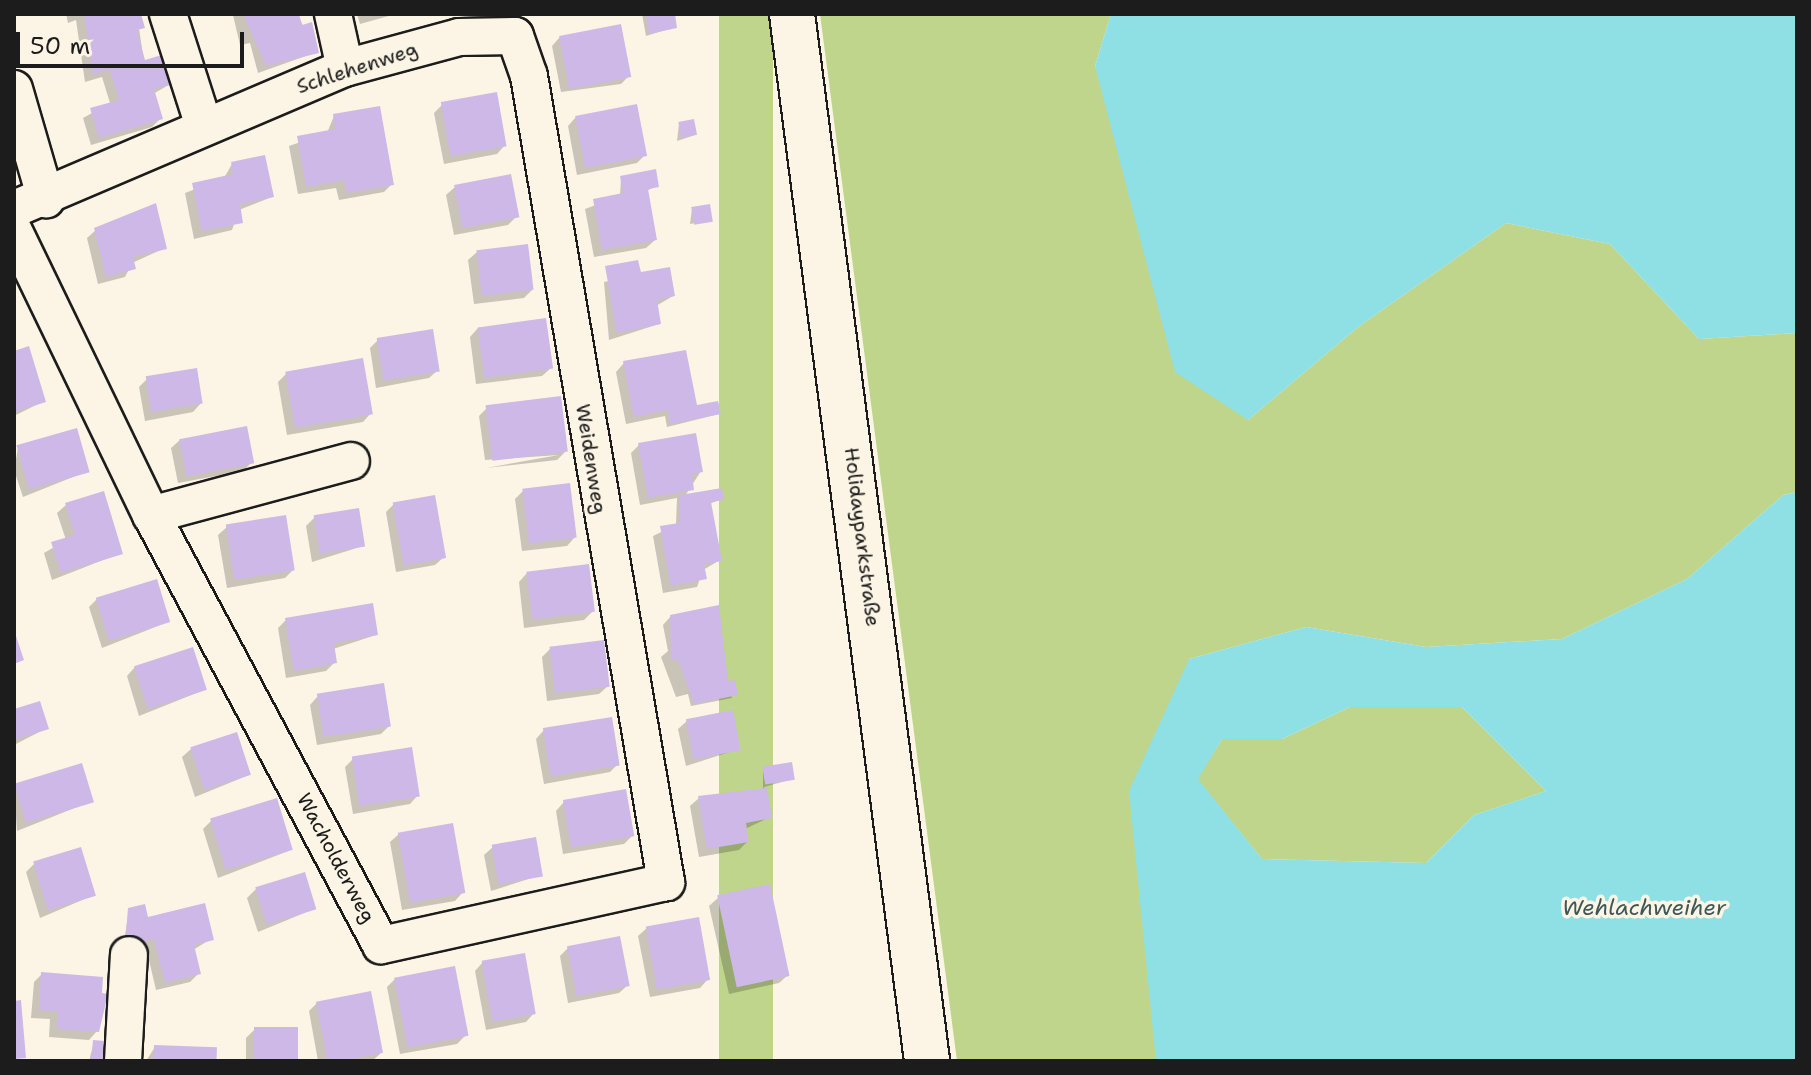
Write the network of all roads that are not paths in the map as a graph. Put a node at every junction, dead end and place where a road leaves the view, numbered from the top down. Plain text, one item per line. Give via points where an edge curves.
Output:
1 (168, 14) edge
2 (333, 14) edge
3 (792, 14) edge
4 (515, 36) joint
5 (345, 68) junction
6 (14, 89) edge
7 (203, 123) junction
8 (30, 204) edge
9 (14, 231) edge
10 (351, 461) dead end
11 (151, 515) junction
12 (666, 882) joint
13 (129, 955) dead end
14 (123, 1061) edge
15 (927, 1061) edge

1 - 7 street
2 - 5 street
3 - 15 main road, Holidayparkstraße
4 - 5 street, Schlehenweg via 459,37
4 - 12 street, Weidenweg via 529,76
5 - 7 street, Schlehenweg
6 - 8 street, Schlehenweg
7 - 8 street, Schlehenweg
9 - 11 street, Wacholderweg
10 - 11 street
11 - 12 street, Wacholderweg via 381,945
13 - 14 street

